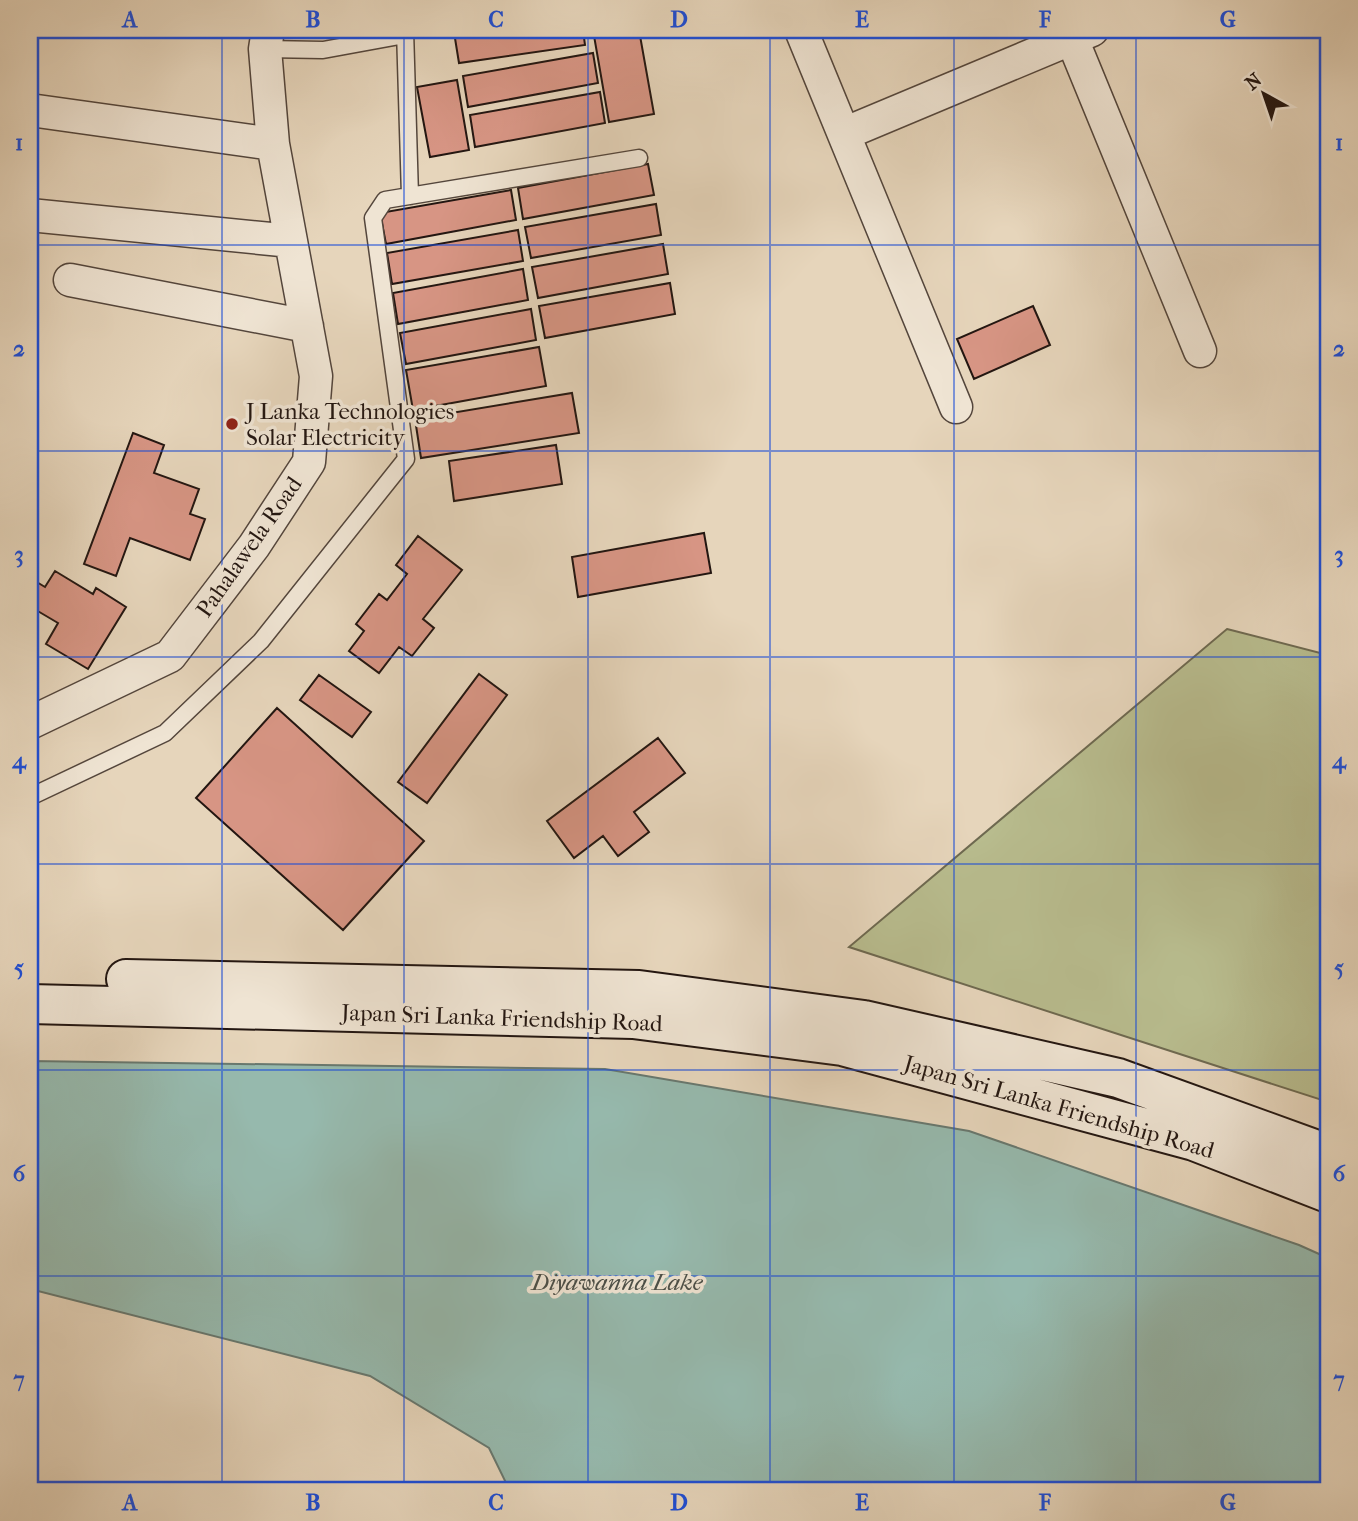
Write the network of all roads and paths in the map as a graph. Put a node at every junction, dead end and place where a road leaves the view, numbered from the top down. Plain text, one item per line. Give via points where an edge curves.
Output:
1 (801, 30) edge
2 (405, 32) edge
3 (1082, 34) edge
4 (267, 39) edge
5 (30, 110) edge
6 (846, 133) junction
7 (273, 144) junction
8 (639, 158) dead end
9 (410, 196) junction
10 (30, 215) edge
11 (291, 241) junction
12 (70, 280) dead end
13 (307, 326) junction
14 (1200, 351) dead end
15 (956, 407) dead end
16 (30, 723) edge
17 (30, 797) edge
18 (30, 977) edge
19 (30, 1004) edge
20 (1328, 1154) edge
21 (1328, 1193) edge

1 - 6 street
2 - 4 lane via 323,50
2 - 9 lane
3 - 6 street
3 - 14 street
4 - 7 street, Pahalawela Road
5 - 7 street
6 - 15 street
7 - 11 street, Pahalawela Road
8 - 9 lane
9 - 17 lane via 385,200 373,218 406,459 261,641 165,733
10 - 11 street
11 - 13 street, Pahalawela Road
12 - 13 street
13 - 16 street, Pahalawela Road via 316,376 309,462 254,546 170,656
18 - 20 main road, Japan Sri Lanka Friendship Road via 639,990 864,1020 1118,1078
19 - 21 main road, Japan Sri Lanka Friendship Road via 633,1019 842,1046 1194,1141

